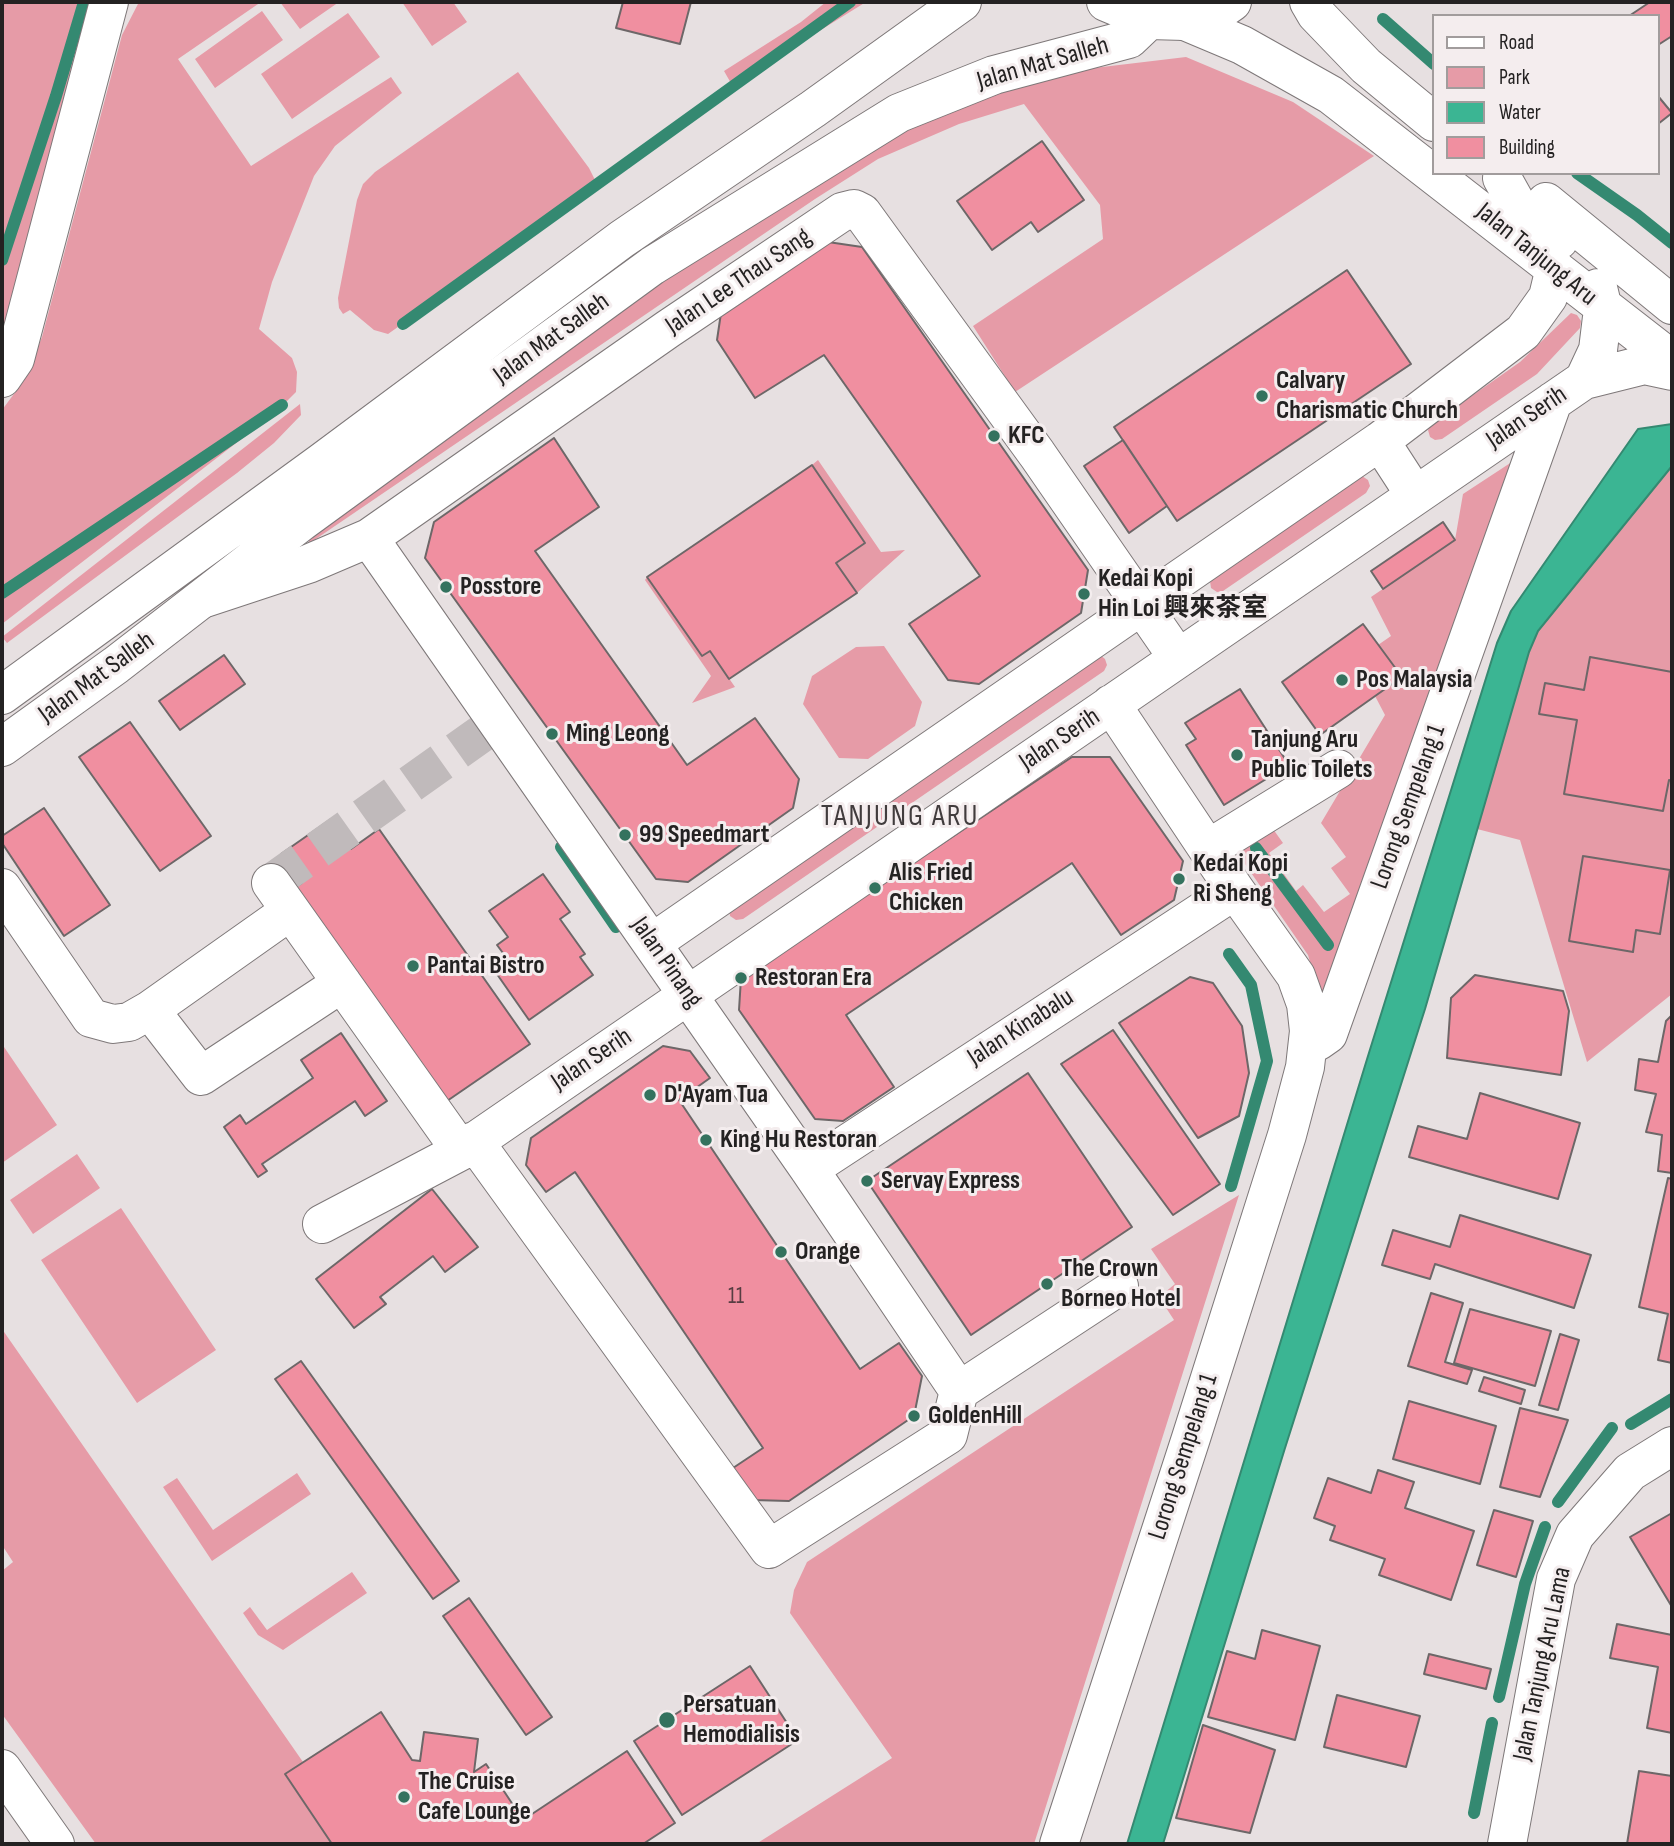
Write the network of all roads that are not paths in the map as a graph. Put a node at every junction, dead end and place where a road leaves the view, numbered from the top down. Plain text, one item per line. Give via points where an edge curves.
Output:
1 (110, 2) edge
2 (962, 2) edge
3 (1106, 2) edge
4 (1232, 2) edge
5 (1309, 2) edge
6 (1167, 21) junction
7 (1432, 119) edge
8 (1432, 173) edge
9 (1435, 175) edge
10 (1499, 176) edge
11 (1555, 268) junction
12 (1672, 306) edge
13 (1603, 309) junction
14 (1672, 360) edge
15 (1672, 371) edge
16 (2, 379) edge
17 (1584, 380) junction
18 (1553, 401) junction
19 (1380, 441) junction
20 (1415, 495) junction
21 (369, 538) junction
22 (201, 599) junction
23 (1142, 607) junction
24 (1178, 658) junction
25 (2, 695) edge
26 (1111, 704) junction
27 (2, 747) edge
28 (1338, 769) dead end
29 (1208, 849) junction
30 (2, 888) edge
31 (1234, 890) junction
32 (652, 943) junction
33 (342, 983) junction
34 (688, 995) junction
35 (150, 1010) junction
36 (1307, 1055) junction
37 (468, 1146) junction
38 (809, 1169) junction
39 (322, 1224) dead end
40 (1119, 1286) dead end
41 (959, 1391) junction
42 (1672, 1446) edge
43 (2, 1769) edge
44 (55, 1844) edge
45 (1059, 1844) edge
46 (1507, 1844) edge

1 - 16 street via 15,359
2 - 25 street, Jalan Mat Salleh via 622,239
3 - 6 street, Jalan Tanjung Aru
4 - 6 street, Jalan Mat Salleh via 1222,9
5 - 7 street via 1366,66
6 - 8 street, Jalan Tanjung Aru via 1242,45 1331,95
6 - 22 street, Jalan Mat Salleh via 1129,39 994,75 888,120 652,266
9 - 11 street, Jalan Tanjung Aru
10 - 12 street, Jalan Tanjung Aru via 1530,190
10 - 13 street via 1516,203 1593,269
11 - 13 street, Jalan Tanjung Aru
11 - 19 street via 1548,297 1522,332
13 - 14 street, Jalan Tanjung Aru
13 - 17 street via 1598,350
15 - 17 street, Jalan Serih via 1643,365
17 - 18 street, Jalan Serih
18 - 20 street, Jalan Serih
18 - 36 street, Lorong Sempelang 1 via 1328,1034
19 - 20 street
19 - 23 street
20 - 24 street, Jalan Serih
21 - 22 street, Jalan Lee Thau Sang via 308,564
21 - 23 street, Jalan Lee Thau Sang via 668,329 842,212 854,209 862,213 1037,454
21 - 32 street, Jalan Pinang
22 - 27 street, Jalan Mat Salleh
23 - 24 street
23 - 32 street
24 - 26 street, Jalan Serih
26 - 29 street
26 - 34 street, Jalan Serih
28 - 29 street
29 - 31 street
30 - 35 street via 92,1018 113,1024 130,1022
31 - 36 street via 1296,976 1310,1031
31 - 38 street, Jalan Kinabalu
32 - 34 street, Jalan Pinang
33 - 35 street via 201,1076
33 - 35 street via 281,897
33 - 37 street
34 - 37 street, Jalan Serih
34 - 38 street, Jalan Pinang
36 - 45 street, Lorong Sempelang 1 via 1287,1135
37 - 39 street, Jalan Serih
37 - 41 street via 769,1549 948,1435
38 - 41 street, Jalan Pinang
40 - 41 street
42 - 46 street, Jalan Tanjung Aru Lama via 1630,1472 1575,1535 1556,1578
43 - 44 street

